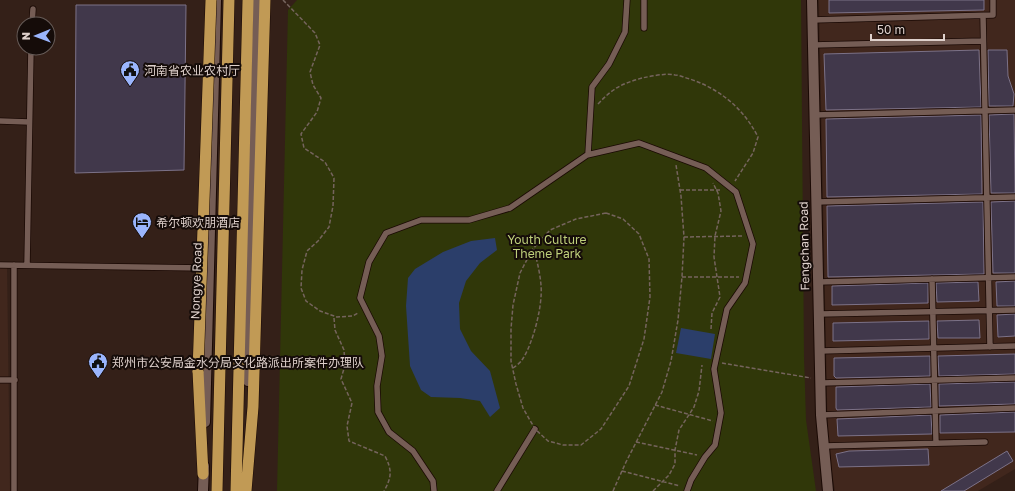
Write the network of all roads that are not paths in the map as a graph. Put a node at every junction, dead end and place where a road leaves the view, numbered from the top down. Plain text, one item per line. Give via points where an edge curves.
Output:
1 (211, 0) edge
2 (216, 0) edge
3 (229, 0) edge
4 (248, 0) edge
5 (258, 0) edge
6 (265, 0) edge
7 (627, 0) edge
8 (644, 0) edge
9 (812, 0) edge
10 (993, 0) edge
11 (33, 9) dead end
12 (33, 16) edge
13 (983, 16) junction
14 (812, 20) junction
15 (644, 28) dead end
16 (983, 41) junction
17 (813, 45) junction
18 (31, 56) edge
19 (1015, 110) edge
20 (985, 111) junction
21 (814, 115) junction
22 (0, 121) edge
23 (29, 122) junction
24 (588, 154) dead end
25 (1015, 197) edge
26 (987, 198) junction
27 (816, 202) junction
28 (0, 265) edge
29 (14, 265) junction
30 (27, 265) junction
31 (210, 268) junction
32 (1015, 277) edge
33 (989, 278) junction
34 (932, 279) junction
35 (818, 282) junction
36 (990, 310) junction
37 (1015, 310) edge
38 (933, 312) junction
39 (819, 314) junction
40 (1015, 346) edge
41 (990, 347) junction
42 (934, 348) junction
43 (820, 351) junction
44 (1015, 378) edge
45 (0, 380) edge
46 (15, 380) junction
47 (935, 380) junction
48 (821, 381) junction
49 (1015, 408) edge
50 (936, 411) junction
51 (821, 415) junction
52 (535, 429) road end
53 (985, 442) dead end
54 (936, 443) junction
55 (824, 446) junction
56 (203, 474) junction
57 (688, 490) edge
58 (14, 491) edge
59 (203, 491) edge
60 (217, 491) edge
61 (236, 491) edge
62 (246, 491) edge
63 (434, 491) edge
64 (497, 491) edge
65 (828, 491) edge

1 - 56 highway, bridge via 198,371
2 - 31 street, Nongye Road
3 - 60 highway
4 - 61 highway
5 - 62 street
6 - 62 highway via 253,407
7 - 24 lane via 625,32 608,64 592,86
8 - 15 lane
9 - 14 street, Fengchan Road
10 - 13 lane via 993,15
11 - 12 lane
13 - 14 lane
13 - 16 lane
14 - 17 street, Fengchan Road
16 - 17 lane
16 - 20 lane
17 - 21 street, Fengchan Road
18 - 23 lane
19 - 20 lane
20 - 21 lane
20 - 26 lane
21 - 27 street, Fengchan Road
22 - 23 lane
23 - 30 lane
25 - 26 lane
26 - 27 lane
26 - 33 lane
27 - 35 street, Fengchan Road
28 - 29 lane
29 - 30 lane
29 - 46 lane
30 - 31 lane
31 - 56 street, Nongye Road
32 - 33 lane
33 - 34 lane
33 - 36 lane
34 - 35 lane
34 - 38 lane
35 - 39 street, Fengchan Road
36 - 37 lane
36 - 38 lane
36 - 41 lane
38 - 39 lane
38 - 42 lane
39 - 43 street, Fengchan Road
40 - 41 lane
41 - 42 lane
42 - 43 lane
42 - 47 lane
43 - 48 street, Fengchan Road
44 - 47 lane
45 - 46 lane
46 - 58 lane
47 - 48 lane
47 - 50 lane
48 - 51 street, Fengchan Road
49 - 50 lane
50 - 51 lane
50 - 54 lane
51 - 55 street, Fengchan Road
52 - 64 lane
53 - 54 lane
54 - 55 lane
55 - 65 street, Fengchan Road
56 - 59 street, Nongye Road
57 - 63 lane via 705,457 715,445 722,413 715,362 727,309 745,283 753,244 736,192 706,168 639,143 587,155 510,208 468,220 421,220 386,232 368,262 360,298 380,336 382,356 376,386 378,412 389,432 413,451 433,481

